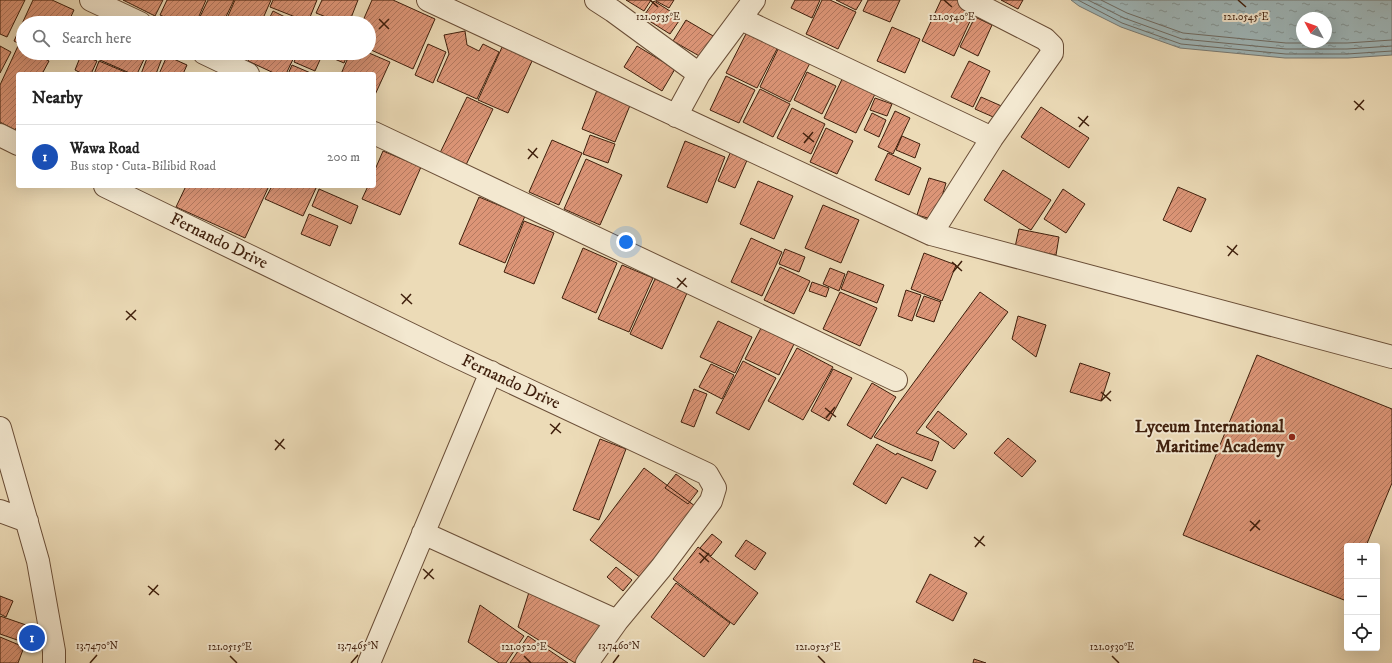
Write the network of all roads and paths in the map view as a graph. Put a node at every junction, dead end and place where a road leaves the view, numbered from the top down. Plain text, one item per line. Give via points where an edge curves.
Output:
1 (92, 0) edge
2 (428, 0) edge
3 (596, 0) edge
4 (754, 0) edge
5 (969, 0) edge
6 (125, 16) edge
7 (741, 20) junction
8 (219, 60) edge
9 (244, 72) edge
10 (699, 74) junction
11 (676, 116) junction
12 (376, 134) edge
13 (0, 135) edge
14 (992, 138) junction
15 (16, 143) edge
16 (109, 188) edge
17 (931, 234) junction
18 (1392, 357) edge
19 (491, 372) junction
20 (896, 380) dead end
21 (0, 428) edge
22 (0, 511) edge
23 (27, 521) junction
24 (423, 533) junction
25 (617, 621) junction
26 (54, 663) edge
27 (369, 663) edge
28 (587, 663) edge

1 - 6 street
2 - 11 street
3 - 10 street
4 - 7 street
5 - 14 street via 1045,39 1052,46 1052,53
7 - 10 street
7 - 14 street
8 - 9 street
10 - 11 street
11 - 17 street
12 - 20 street
13 - 15 street
14 - 17 street
16 - 19 street, Fernando Drive
17 - 18 street
19 - 24 street
19 - 25 street, Fernando Drive via 707,474 715,488 711,501
21 - 23 street
22 - 23 street
23 - 26 street via 40,568
24 - 25 street
24 - 27 street
25 - 28 street, Fernando Drive

